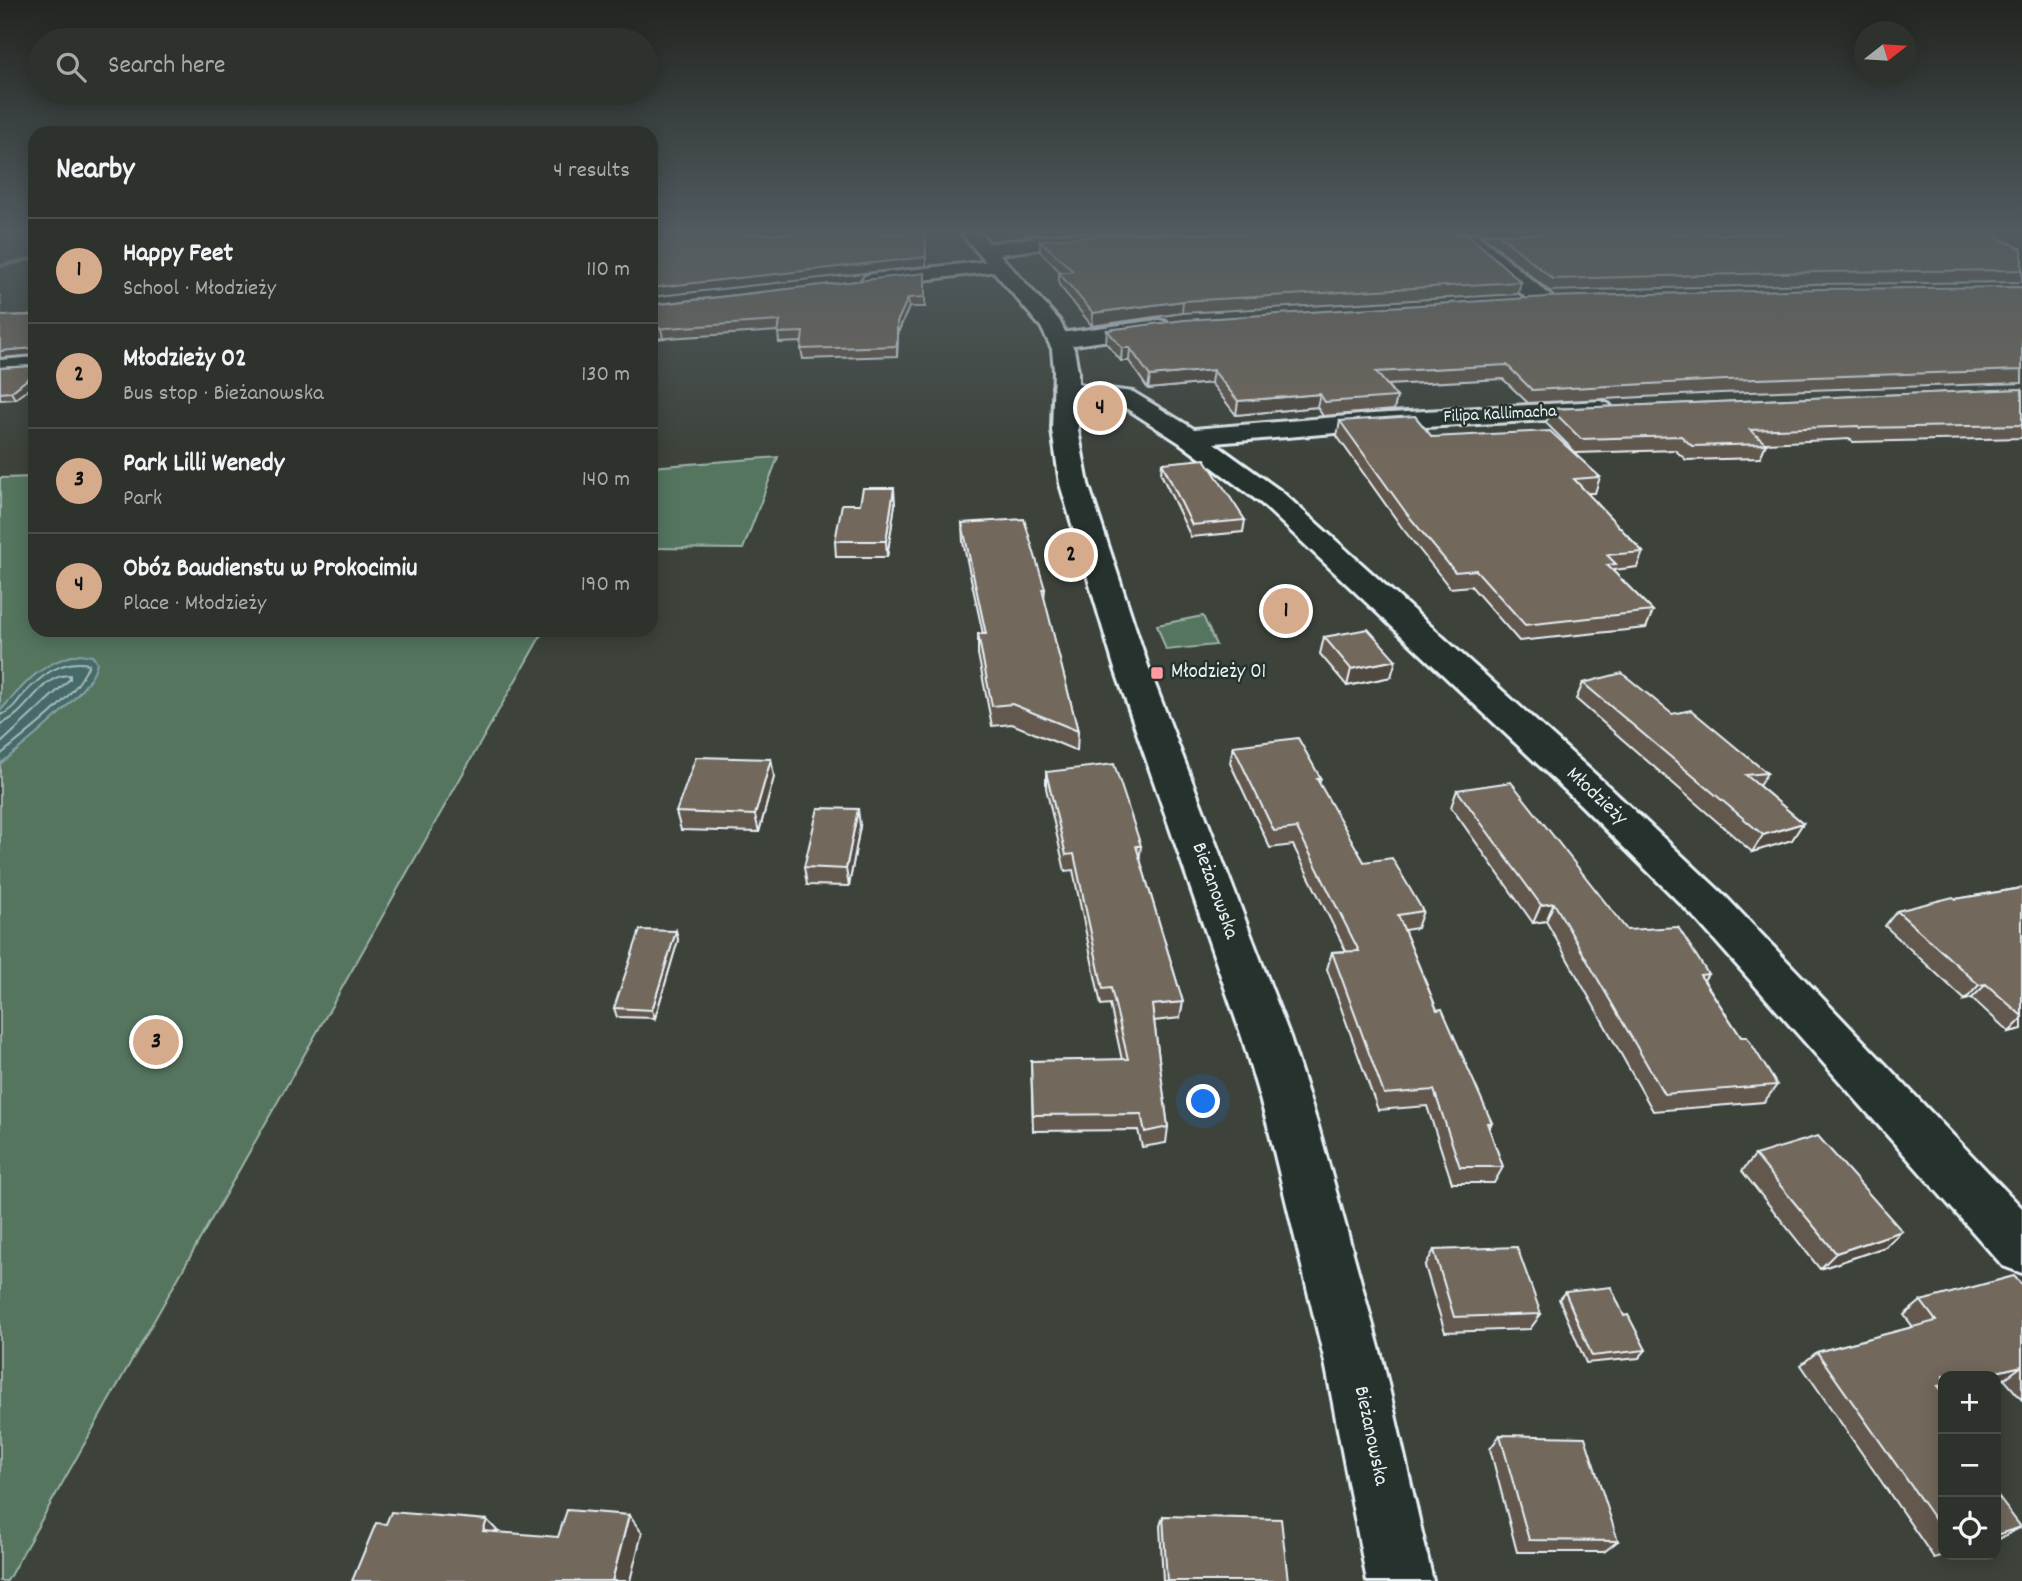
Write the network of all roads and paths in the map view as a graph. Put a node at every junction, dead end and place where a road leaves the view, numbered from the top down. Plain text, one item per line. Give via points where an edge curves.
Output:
1 (1036, 308) edge
2 (1182, 323) edge
3 (1060, 340) junction
4 (28, 365) edge
5 (0, 367) edge
6 (1065, 387) junction
7 (1628, 408) edge
8 (1189, 437) junction
9 (2022, 1247) edge
10 (1400, 1581) edge

1 - 3 street, Bieżanowska
2 - 3 street
3 - 6 street, Bieżanowska
4 - 5 street
6 - 8 street, Młodzieży via 1124,397
6 - 10 street, Bieżanowska via 1066,446 1078,501 1293,1126 1354,1362
7 - 8 street, Filipa Kallimacha
8 - 9 street, Młodzieży via 1272,498 1711,908

